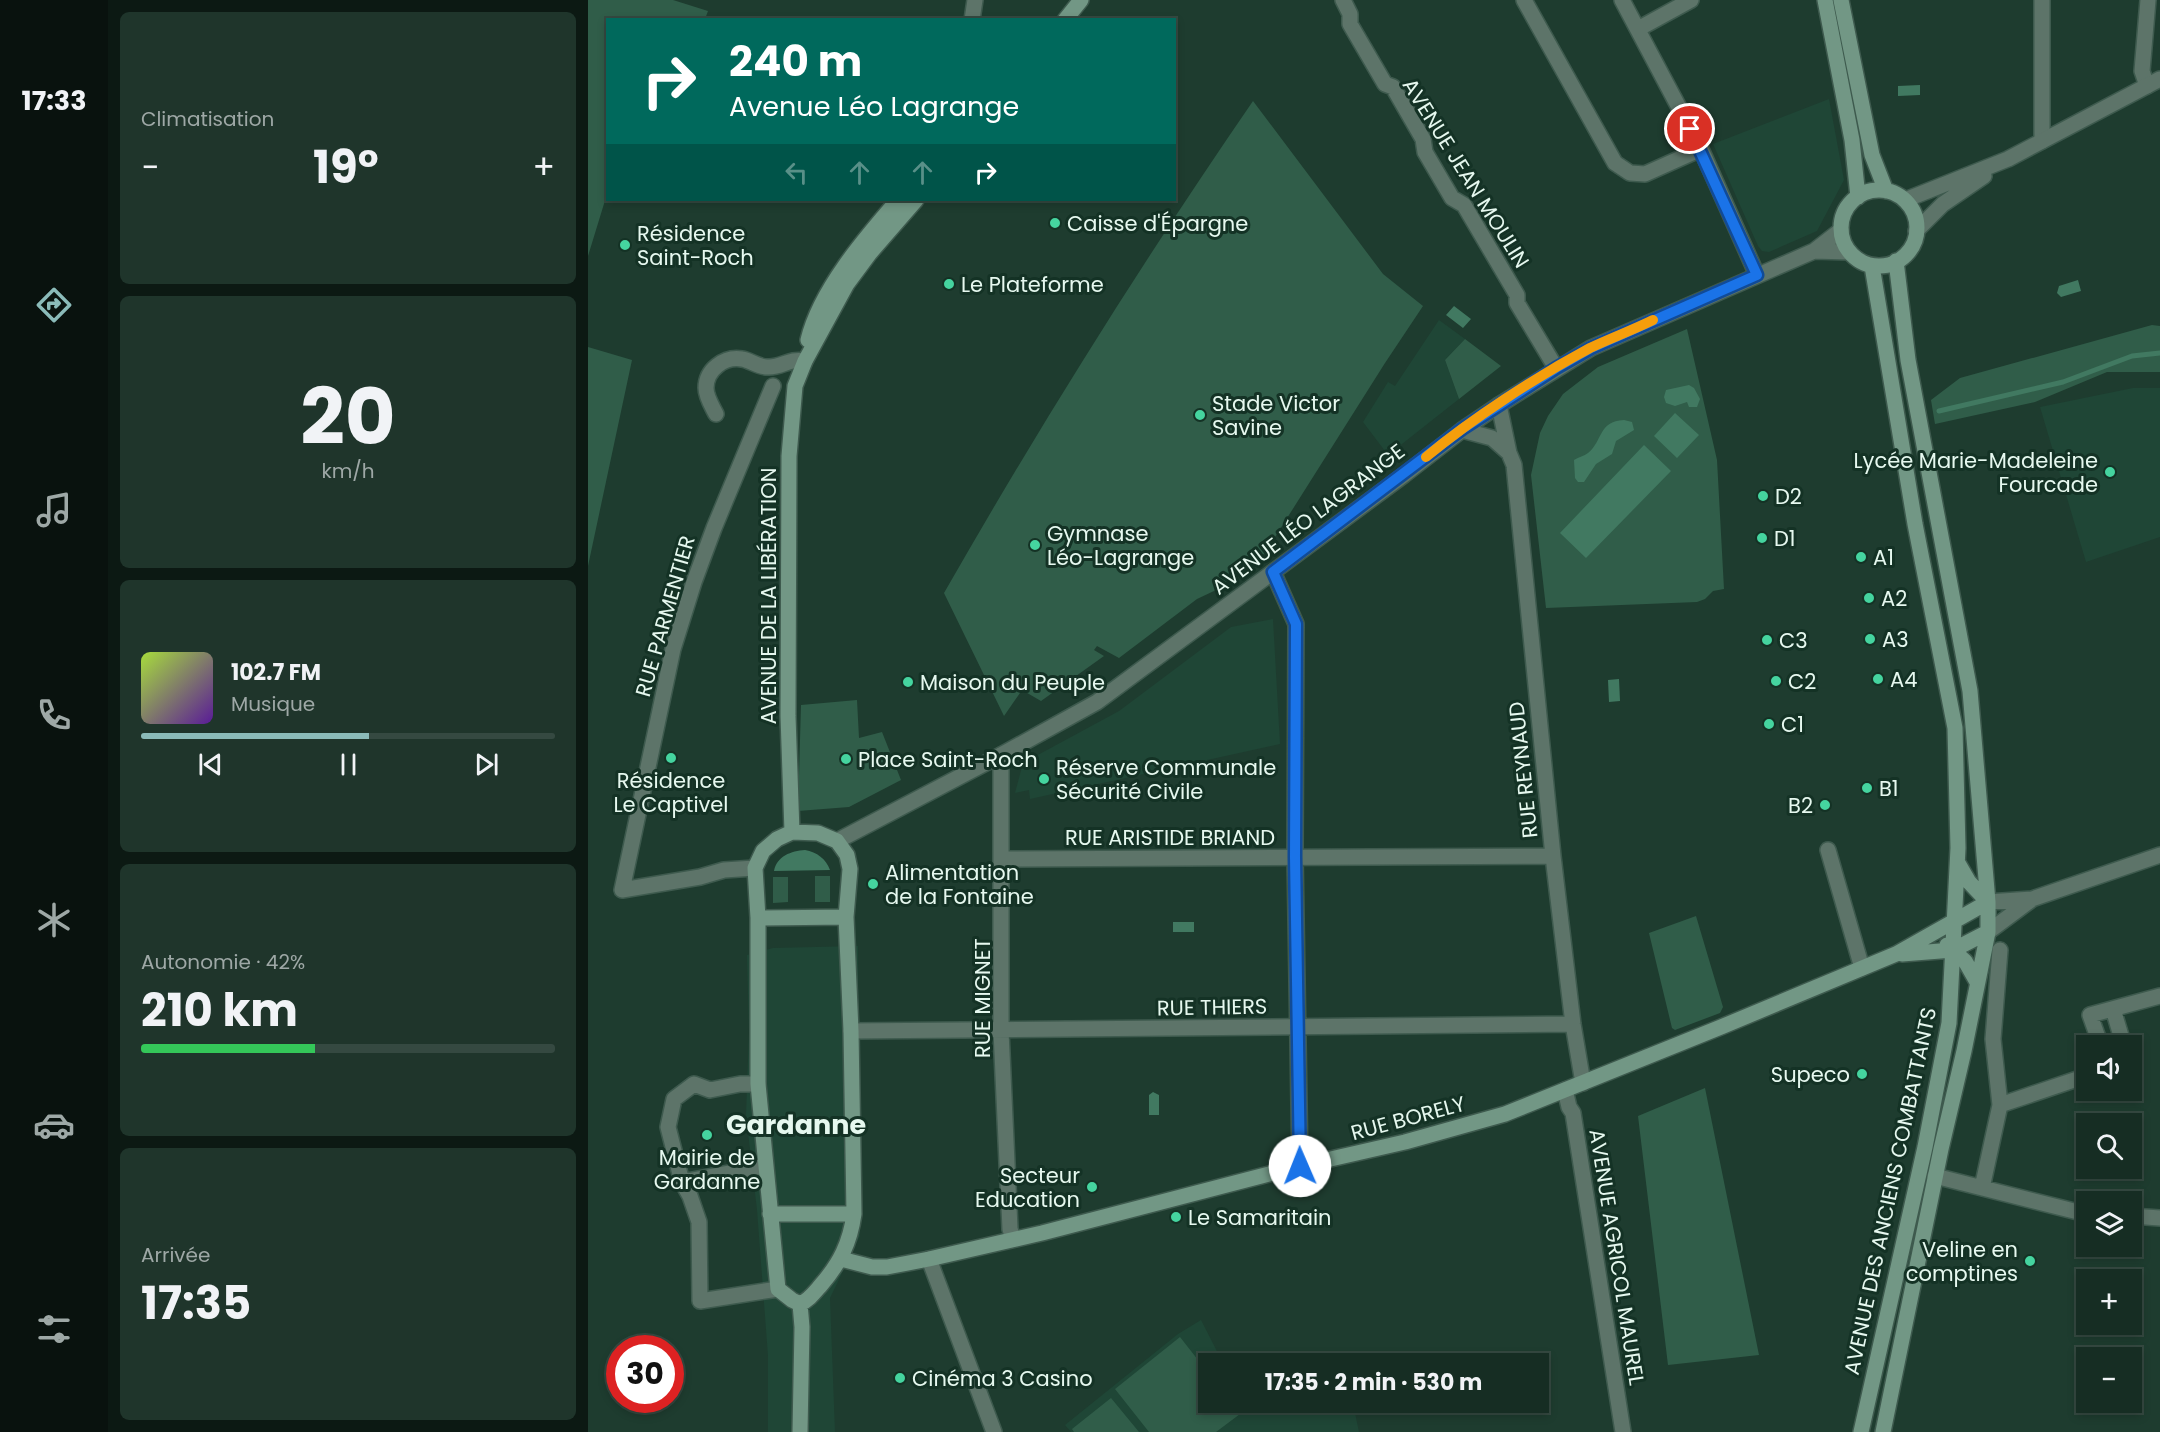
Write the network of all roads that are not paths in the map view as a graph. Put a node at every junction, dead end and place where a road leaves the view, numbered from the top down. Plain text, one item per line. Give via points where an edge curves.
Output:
1 (975, 0) edge
2 (1081, 0) edge
3 (1343, 0) edge
4 (1524, 0) edge
5 (1622, 0) edge
6 (1691, 0) edge
7 (1825, 0) edge
8 (1841, 0) edge
9 (2042, 0) edge
10 (2148, 0) edge
11 (972, 18) edge
12 (1067, 18) edge
13 (1638, 29) junction
14 (2153, 83) edge
15 (2042, 141) junction
16 (1701, 149) junction
17 (2008, 159) junction
18 (1886, 191) junction
19 (1857, 197) junction
20 (1905, 200) junction
21 (897, 201) edge
22 (915, 201) edge
23 (1841, 230) junction
24 (1916, 231) junction
25 (1814, 251) junction
26 (1849, 252) junction
27 (1896, 261) junction
28 (1872, 266) junction
29 (1757, 275) junction
30 (805, 361) junction
31 (768, 368) junction
32 (1556, 368) junction
33 (773, 386) junction
34 (795, 386) junction
35 (1499, 405) junction
36 (716, 414) dead end
37 (1462, 429) junction
38 (1509, 453) junction
39 (1273, 572) junction
40 (1001, 755) junction
41 (792, 832) junction
42 (837, 841) junction
43 (1827, 850) dead end
44 (2160, 855) edge
45 (1553, 856) junction
46 (1295, 857) junction
47 (1003, 858) junction
48 (1958, 863) junction
49 (755, 868) junction
50 (2032, 899) junction
51 (1988, 902) junction
52 (846, 917) junction
53 (758, 918) junction
54 (2006, 919) junction
55 (1955, 921) junction
56 (1988, 932) junction
57 (1933, 933) junction
58 (1953, 950) junction
59 (2000, 950) dead end
60 (1896, 954) junction
61 (1862, 968) junction
62 (1977, 982) junction
63 (2160, 996) edge
64 (2113, 1009) junction
65 (1573, 1024) junction
66 (1299, 1027) junction
67 (851, 1031) junction
68 (1001, 1031) junction
69 (2096, 1035) edge
70 (2121, 1035) edge
71 (2076, 1079) edge
72 (1583, 1083) junction
73 (758, 1084) junction
74 (1565, 1090) junction
75 (2006, 1102) junction
76 (765, 1166) junction
77 (1300, 1166) junction
78 (1935, 1176) junction
79 (682, 1182) junction
80 (1982, 1188) junction
81 (2076, 1212) edge
82 (770, 1214) junction
83 (854, 1214) junction
84 (2142, 1217) edge
85 (2160, 1218) edge
86 (1013, 1239) junction
87 (841, 1259) junction
88 (929, 1259) junction
89 (778, 1289) junction
90 (800, 1304) junction
91 (800, 1432) edge
92 (994, 1432) edge
93 (1623, 1432) edge
94 (1861, 1432) edge
95 (1883, 1432) edge

1 - 11 street
2 - 12 main road
3 - 32 street, AVENUE JEAN MOULIN via 1350,24 1385,84 1393,87 1424,139 1425,152 1452,198 1464,205
4 - 16 street via 1616,163 1630,173 1645,174
5 - 13 street
6 - 13 street
7 - 19 main road via 1852,140
8 - 18 main road via 1872,155
9 - 15 street
10 - 14 street via 2142,71
13 - 16 street
14 - 15 street
15 - 17 street
16 - 29 street
17 - 20 street
17 - 24 street via 1943,204
18 - 19 main road via 1876,190
18 - 20 main road
19 - 23 main road via 1842,217
20 - 24 main road
21 - 30 main road via 849,260 819,310
22 - 30 main road via 847,284
23 - 25 street, AVENUE LÉO LAGRANGE
23 - 26 main road
24 - 27 main road via 1912,248
25 - 26 street, AVENUE LÉO LAGRANGE
25 - 29 street, AVENUE LÉO LAGRANGE
26 - 28 main road
27 - 28 main road
27 - 51 main road, AVENUE DES ANCIENS COMBATTANTS via 1908,360 1970,691
28 - 48 main road, AVENUE DES ANCIENS COMBATTANTS via 1913,512 1955,728
29 - 32 street, AVENUE LÉO LAGRANGE via 1591,348
30 - 31 street via 796,359
30 - 34 main road, AVENUE DE LA LIBÉRATION
31 - 33 street
31 - 36 street via 741,359 725,360 715,368 706,389
32 - 35 street, AVENUE LÉO LAGRANGE
33 - 34 street
33 - 49 street, RUE PARMENTIER via 714,528 673,649 622,890 724,870
34 - 41 main road, AVENUE DE LA LIBÉRATION via 789,456 788,716
35 - 37 street, AVENUE LÉO LAGRANGE
35 - 38 street, RUE REYNAUD
37 - 38 street via 1492,438
37 - 39 street, AVENUE LÉO LAGRANGE
38 - 45 street, RUE REYNAUD via 1514,465
39 - 40 street, AVENUE LÉO LAGRANGE via 1097,702
39 - 46 street via 1296,624
40 - 42 street, AVENUE LÉO LAGRANGE
40 - 47 street, RUE MIGNET
41 - 42 main road via 818,833
41 - 49 main road via 764,851
42 - 52 main road via 847,855 850,869
43 - 61 street
44 - 50 street
45 - 46 street, RUE ARISTIDE BRIAND
45 - 65 street, RUE REYNAUD
46 - 47 street, RUE ARISTIDE BRIAND
46 - 66 street
47 - 68 street, RUE MIGNET
48 - 51 main road
48 - 55 main road, AVENUE DES ANCIENS COMBATTANTS
49 - 53 main road
50 - 51 street
50 - 54 street
51 - 54 street
51 - 55 main road, RUE BORELY
51 - 56 main road, AVENUE DES ANCIENS COMBATTANTS
52 - 53 main road
52 - 67 main road
53 - 73 main road
54 - 56 street
55 - 57 main road, RUE BORELY
55 - 58 main road, AVENUE DES ANCIENS COMBATTANTS
56 - 58 main road
56 - 62 main road, AVENUE DES ANCIENS COMBATTANTS
57 - 58 main road
57 - 60 main road, RUE BORELY
58 - 60 main road, RUE BORELY
58 - 62 main road
58 - 94 main road, AVENUE DES ANCIENS COMBATTANTS via 1949,1023
59 - 75 street via 1994,1039
60 - 61 main road, RUE BORELY
61 - 72 main road, RUE BORELY
62 - 78 main road, AVENUE DES ANCIENS COMBATTANTS
63 - 64 street
64 - 69 street via 2090,1016
64 - 70 street
65 - 66 street, RUE THIERS
65 - 72 street, RUE REYNAUD
66 - 68 street, RUE THIERS
66 - 77 street
67 - 68 street, RUE THIERS
67 - 83 main road
68 - 86 street, RUE MIGNET
71 - 75 street
72 - 74 main road, RUE BORELY
73 - 76 main road
73 - 79 street via 710,1090 694,1083 674,1099 668,1127
74 - 77 main road, RUE BORELY via 1505,1114
74 - 93 street, AVENUE AGRICOL MAUREL via 1573,1113
75 - 80 street
76 - 79 street
76 - 82 main road
77 - 86 main road, RUE BORELY
78 - 80 street
78 - 95 main road, AVENUE DES ANCIENS COMBATTANTS
79 - 89 street via 699,1222 700,1301
80 - 81 street
82 - 83 main road
82 - 89 main road
83 - 87 main road
84 - 85 street
86 - 88 main road, RUE BORELY
87 - 88 main road, RUE BORELY via 872,1267
87 - 90 main road via 813,1295
88 - 92 street
89 - 90 main road
90 - 91 main road

